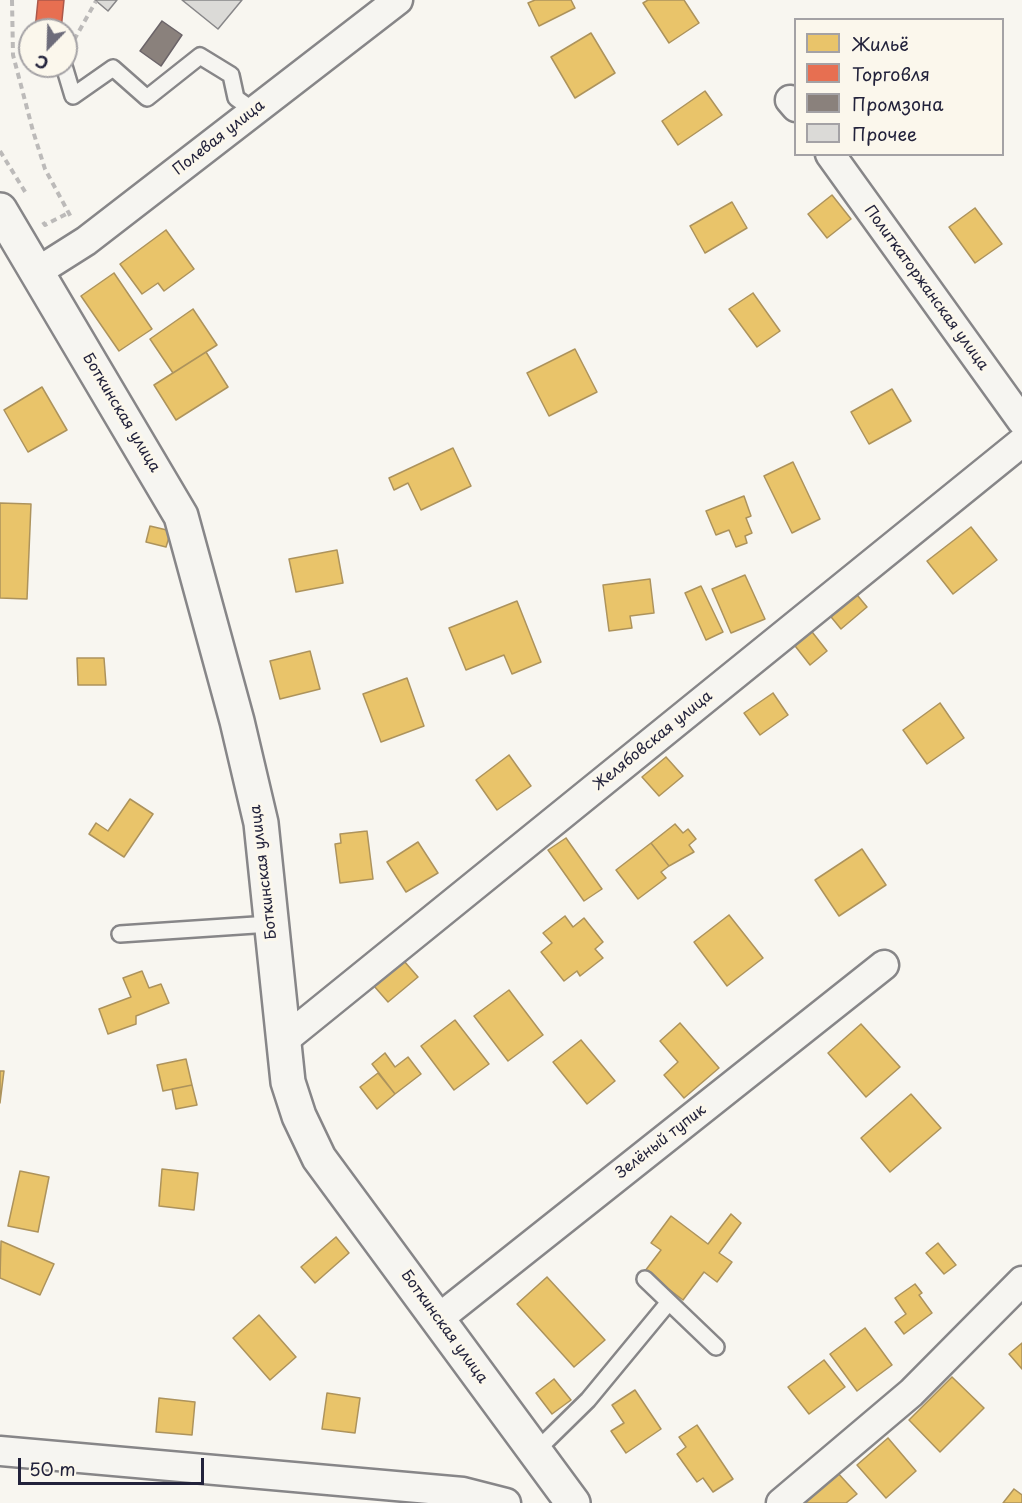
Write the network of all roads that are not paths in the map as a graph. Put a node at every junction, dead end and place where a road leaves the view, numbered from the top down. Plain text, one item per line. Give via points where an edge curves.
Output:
1 (398, 0) edge
2 (68, 78) edge
3 (254, 111) junction
4 (831, 156) edge
5 (15, 204) edge
6 (37, 272) junction
7 (1022, 421) edge
8 (1022, 442) edge
9 (270, 924) junction
10 (120, 934) dead end
11 (884, 965) dead end
12 (284, 1040) junction
13 (645, 1279) dead end
14 (1022, 1281) edge
15 (669, 1302) junction
16 (438, 1319) junction
17 (716, 1347) dead end
18 (0, 1451) edge
19 (535, 1452) junction
20 (506, 1503) edge
21 (573, 1503) edge
22 (781, 1503) edge

1 - 3 street, Полевая улица
2 - 3 lane via 73,96 113,68 147,98 200,56 231,75 236,98
3 - 6 street, Полевая улица via 86,241
4 - 7 street, Политкаторжанская улица
5 - 6 street, Боткинская улица
6 - 9 street, Боткинская улица via 182,516 261,823
8 - 12 street, Желябовская улица
9 - 10 lane
9 - 12 street, Боткинская улица
11 - 16 street, Зелёный тупик
12 - 16 street, Боткинская улица via 288,1082 319,1158
13 - 15 lane
14 - 22 street via 911,1393
15 - 17 lane
15 - 19 lane via 588,1400
16 - 19 street, Боткинская улица
18 - 20 street via 463,1492
19 - 21 street, Боткинская улица

